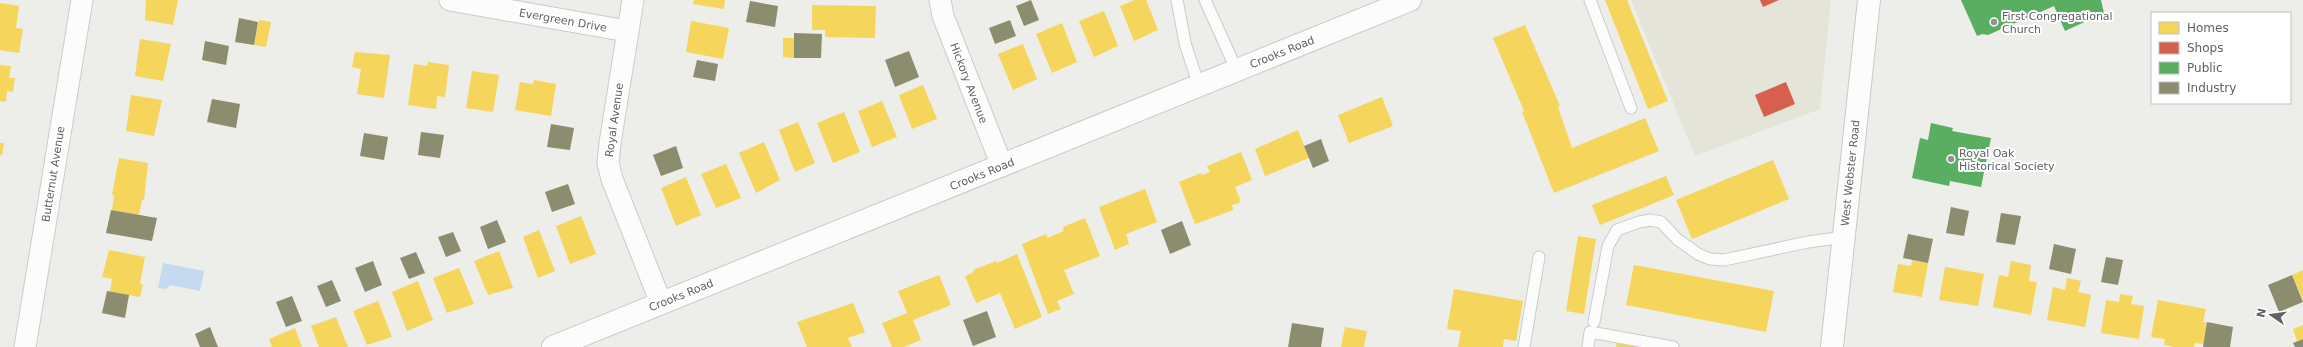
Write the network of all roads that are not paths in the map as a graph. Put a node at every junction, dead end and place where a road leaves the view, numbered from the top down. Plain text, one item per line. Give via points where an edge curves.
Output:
1 (82, 0) edge
2 (450, 0) edge
3 (633, 0) edge
4 (940, 0) edge
5 (1177, 0) edge
6 (1205, 0) edge
7 (1410, 0) edge
8 (1590, 0) edge
9 (1869, 0) edge
10 (1386, 5) edge
11 (628, 31) junction
12 (1237, 71) junction
13 (1199, 86) junction
14 (1631, 108) dead end
15 (1002, 166) junction
16 (1844, 237) junction
17 (1539, 257) dead end
18 (661, 303) junction
19 (1594, 322) dead end
20 (25, 347) edge
21 (552, 347) edge
22 (1524, 347) edge
23 (1588, 347) edge
24 (1673, 347) edge
25 (1832, 347) edge

1 - 20 street, Butternut Avenue
2 - 11 street, Evergreen Drive
3 - 11 street, Royal Avenue
4 - 15 street, Hickory Avenue via 943,16
5 - 13 lane via 1185,43
6 - 12 lane
7 - 10 main road, Crooks Road
8 - 14 lane
9 - 16 main road, West Webster Road
10 - 12 main road, Crooks Road
11 - 18 street, Royal Avenue via 608,163
12 - 13 main road, Crooks Road
13 - 15 main road, Crooks Road
15 - 18 main road, Crooks Road
16 - 19 lane via 1724,260 1710,259 1677,239 1661,222 1639,222 1617,230 1608,246
16 - 25 main road, West Webster Road
17 - 22 lane
18 - 21 main road, Crooks Road
23 - 24 lane via 1590,332

